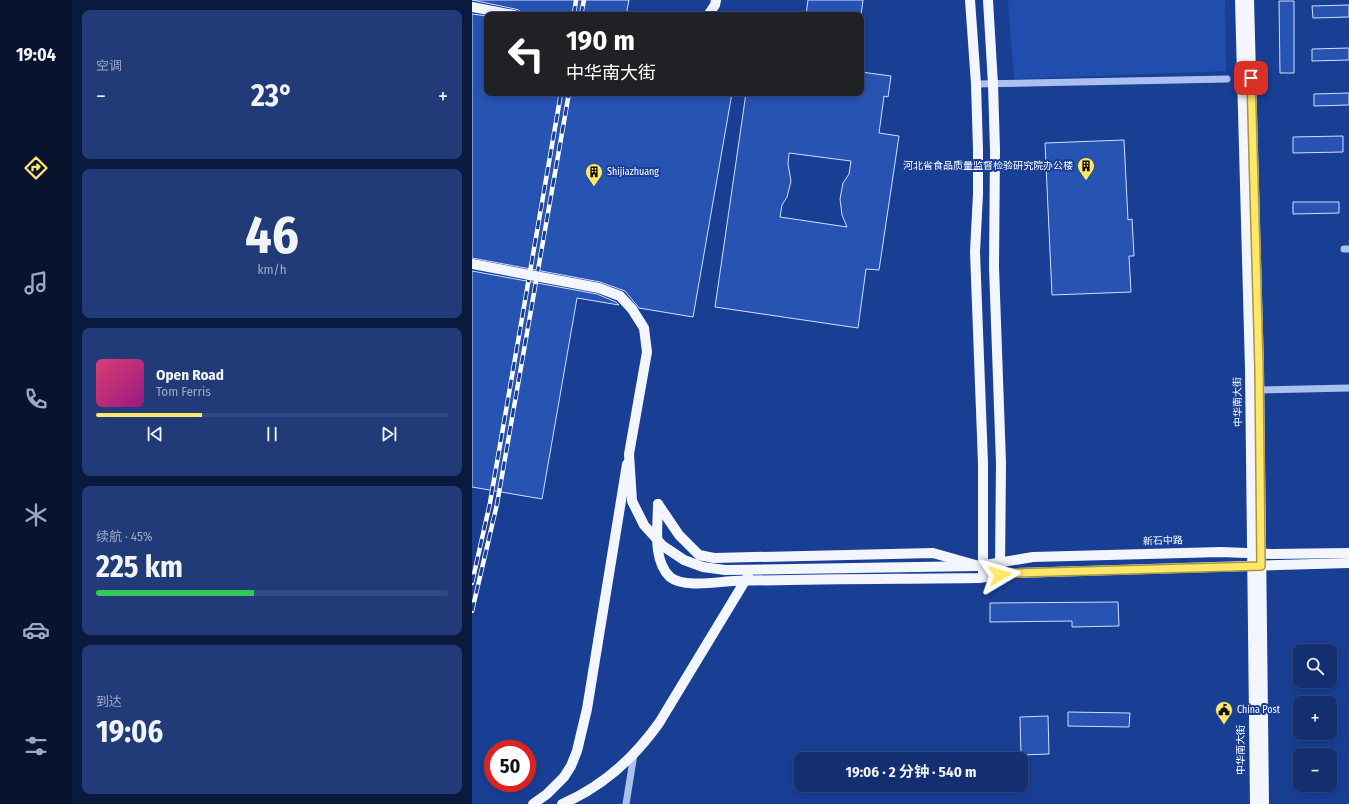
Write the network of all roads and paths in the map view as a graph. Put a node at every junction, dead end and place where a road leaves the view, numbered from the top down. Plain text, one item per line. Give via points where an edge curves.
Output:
1 (716, 0) edge
2 (970, 0) edge
3 (988, 0) edge
4 (1240, 0) edge
5 (1249, 0) edge
6 (472, 7) edge
7 (498, 12) edge
8 (710, 12) edge
9 (1227, 79) dead end
10 (976, 84) junction
11 (993, 84) junction
12 (472, 264) edge
13 (1349, 388) edge
14 (1255, 390) junction
15 (629, 454) junction
16 (1349, 553) edge
17 (1257, 554) junction
18 (757, 558) junction
19 (1000, 562) junction
20 (1349, 563) edge
21 (981, 565) junction
22 (1256, 566) junction
23 (1000, 575) junction
24 (983, 578) junction
25 (746, 581) junction
26 (634, 754) junction
27 (532, 804) edge
28 (562, 804) edge
29 (626, 804) edge
30 (1254, 804) edge
31 (1264, 804) edge

1 - 8 main road
2 - 10 main road
3 - 11 main road
4 - 14 main road, 中华南大街
5 - 14 main road, 中华南大街
6 - 7 main road
9 - 11 street
10 - 11 street
10 - 21 main road via 978,194 975,252 983,463
11 - 19 main road
12 - 15 main road, bridge via 599,288 620,296 632,309 644,328 647,352
13 - 14 street
14 - 17 main road, 中华南大街
15 - 21 main road, 新石中路, bridge via 632,501 644,525 663,546 684,560 703,567 725,570
15 - 27 main road, bridge via 577,751 564,777 547,794
16 - 17 main road, 新石中路
17 - 19 main road, 新石中路 via 1221,552 1033,557
17 - 22 main road, 中华南大街
18 - 21 main road via 934,553
18 - 25 main road
18 - 25 main road via 714,558 699,555 679,535 658,504 657,548 662,564 671,577 685,583
19 - 21 main road, 新石中路
19 - 23 main road
20 - 22 main road
21 - 24 main road
22 - 23 main road
22 - 30 main road, 中华南大街
22 - 31 main road, 中华南大街
23 - 24 main road
24 - 25 main road
25 - 26 main road via 659,723
26 - 28 main road via 591,789
26 - 29 street

